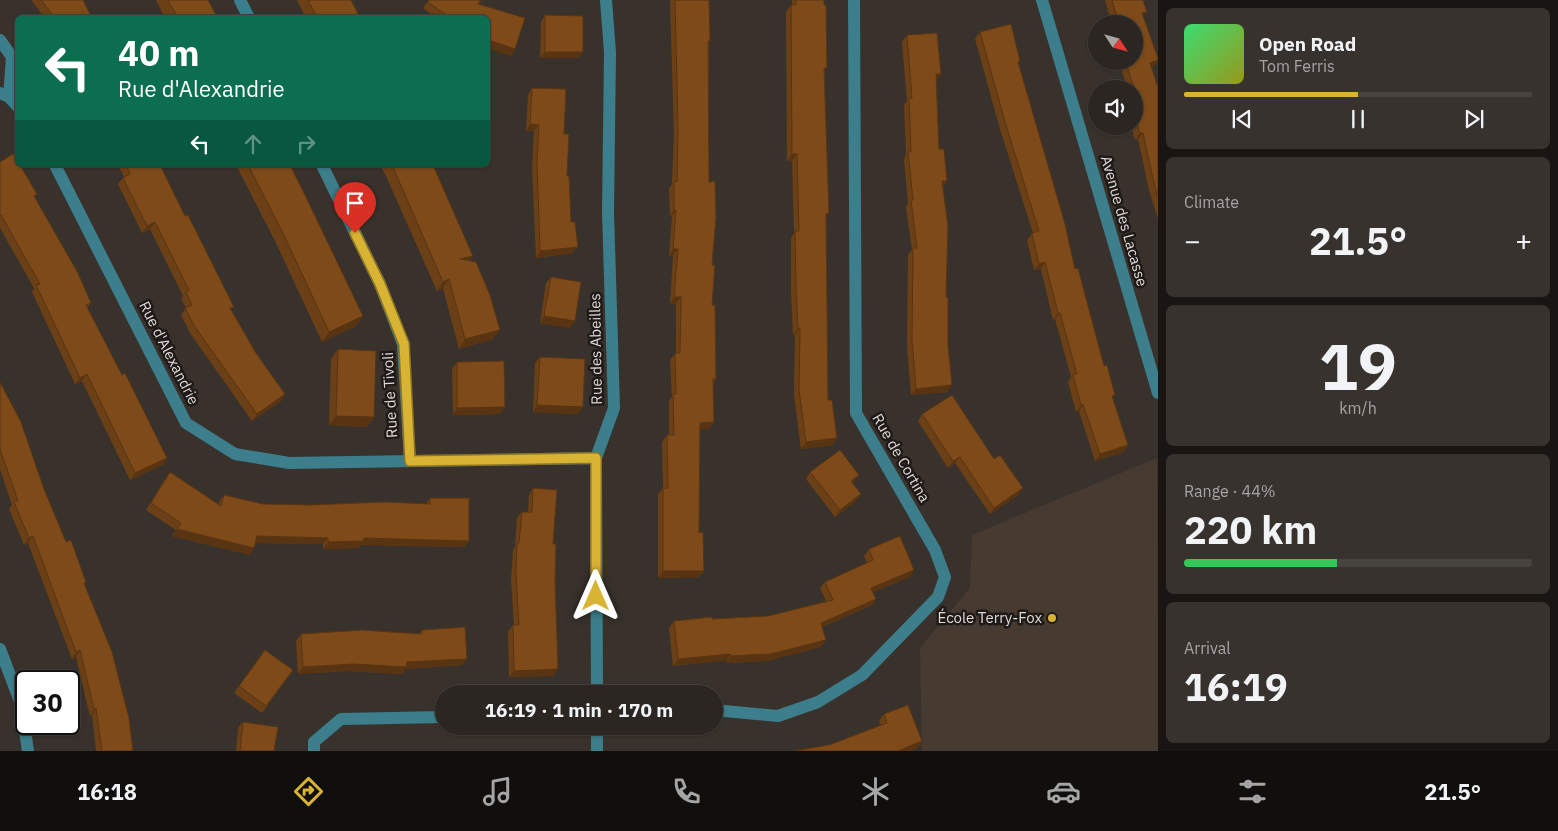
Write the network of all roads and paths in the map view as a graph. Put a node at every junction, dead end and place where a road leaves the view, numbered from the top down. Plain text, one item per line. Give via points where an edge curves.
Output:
1 (240, 0) edge
2 (606, 0) edge
3 (854, 0) edge
4 (1042, 0) edge
5 (248, 15) edge
6 (0, 40) edge
7 (9, 99) edge
8 (56, 167) edge
9 (323, 167) edge
10 (1158, 393) edge
11 (596, 458) junction
12 (410, 461) junction
13 (0, 649) edge
14 (597, 685) edge
15 (723, 711) edge
16 (435, 717) edge
17 (597, 735) edge
18 (28, 751) edge
19 (314, 751) edge
20 (598, 751) edge

1 - 5 street
2 - 11 street, Rue des Abeilles via 610,52 608,212 614,408
3 - 15 street, Rue de Cortina via 856,413 935,550 945,577 938,597 862,675 818,702 778,716
4 - 10 street, Avenue des Lacasse
6 - 7 street via 12,57
8 - 12 street, Rue d'Alexandrie via 186,423 235,454 289,463
9 - 12 street, Rue de Tivoli via 380,284 404,344
11 - 12 street, Rue d'Alexandrie
11 - 14 street, Rue des Abeilles
13 - 18 street via 22,704
16 - 19 street via 341,718 314,742
17 - 20 street

